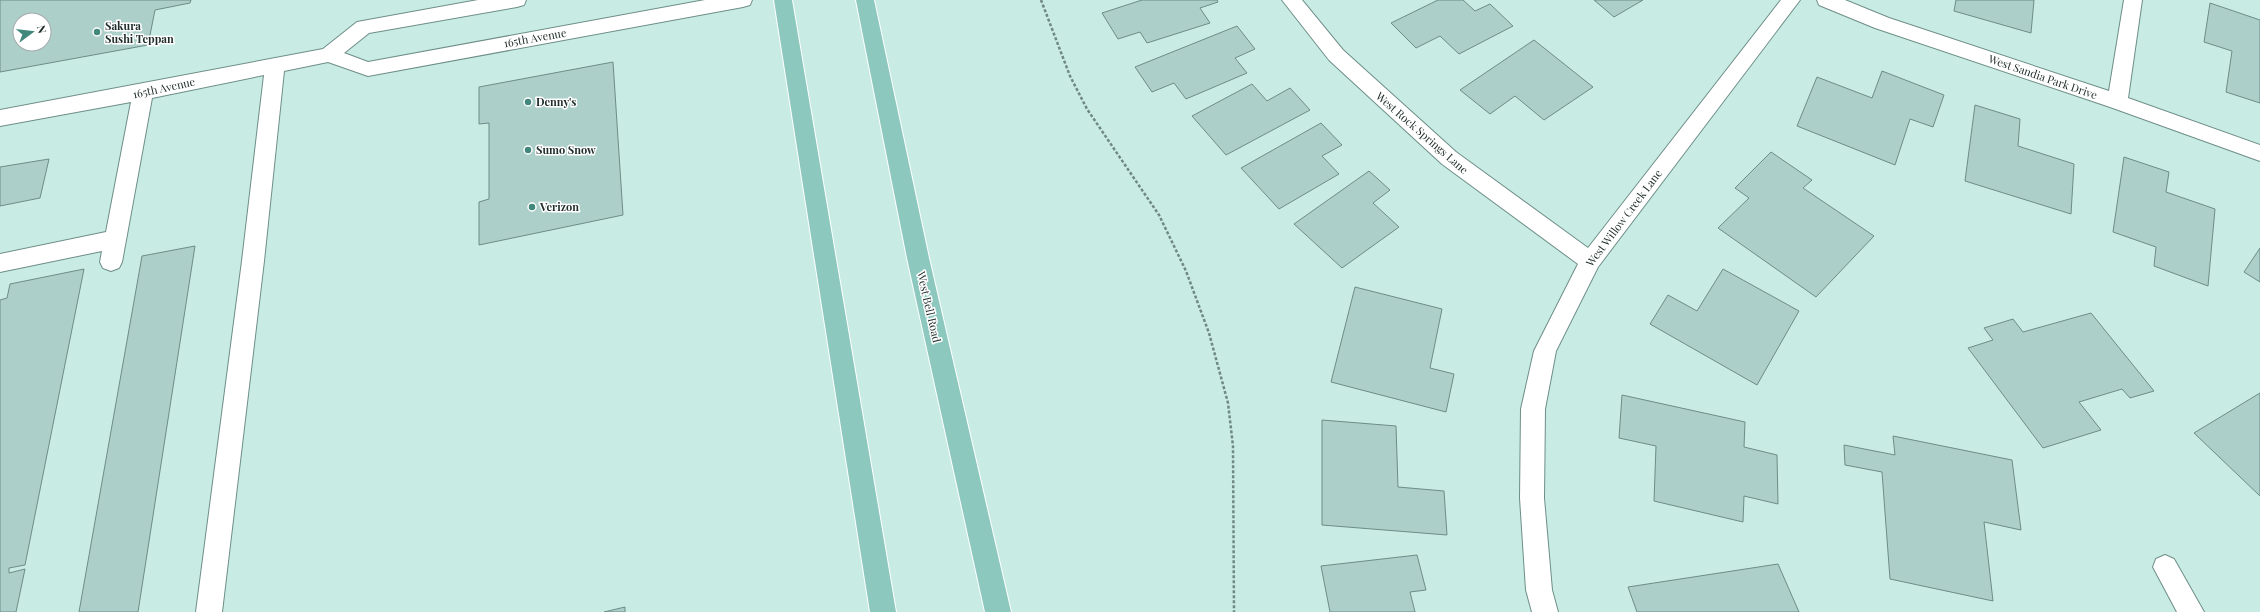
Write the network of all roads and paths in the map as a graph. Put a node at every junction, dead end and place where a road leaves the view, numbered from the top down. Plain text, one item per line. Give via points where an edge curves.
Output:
1 (517, 0) edge
2 (743, 0) edge
3 (783, 0) edge
4 (865, 0) edge
5 (1041, 0) edge
6 (1291, 0) edge
7 (1791, 0) edge
8 (1826, 0) edge
9 (2133, 0) edge
10 (328, 55) junction
11 (275, 64) junction
12 (143, 92) junction
13 (2117, 102) junction
14 (0, 118) edge
15 (2260, 154) edge
16 (116, 239) junction
17 (1590, 261) junction
18 (112, 262) dead end
19 (0, 263) edge
20 (2165, 567) dead end
21 (208, 612) edge
22 (883, 612) edge
23 (998, 612) edge
24 (1234, 612) edge
25 (1546, 612) edge
26 (2190, 612) edge

1 - 10 street, 165th Avenue via 364,27
2 - 10 street, 165th Avenue via 368,69
3 - 22 main road
4 - 23 main road, West Bell Road via 918,258
5 - 24 path via 1070,76 1087,109 1159,215 1186,271 1209,333 1228,403 1233,446
6 - 17 street, West Rock Springs Lane via 1336,55 1448,158
7 - 17 street, West Willow Creek Lane
8 - 13 street, West Sandia Park Drive via 1882,23
9 - 13 street
10 - 11 street, 165th Avenue
11 - 12 street, 165th Avenue
11 - 21 street
12 - 14 street, 165th Avenue
12 - 16 street
13 - 15 street, West Sandia Park Drive
16 - 18 street
16 - 19 street
17 - 25 street, West Willow Creek Lane via 1545,351 1533,409 1532,498 1539,590
20 - 26 street

